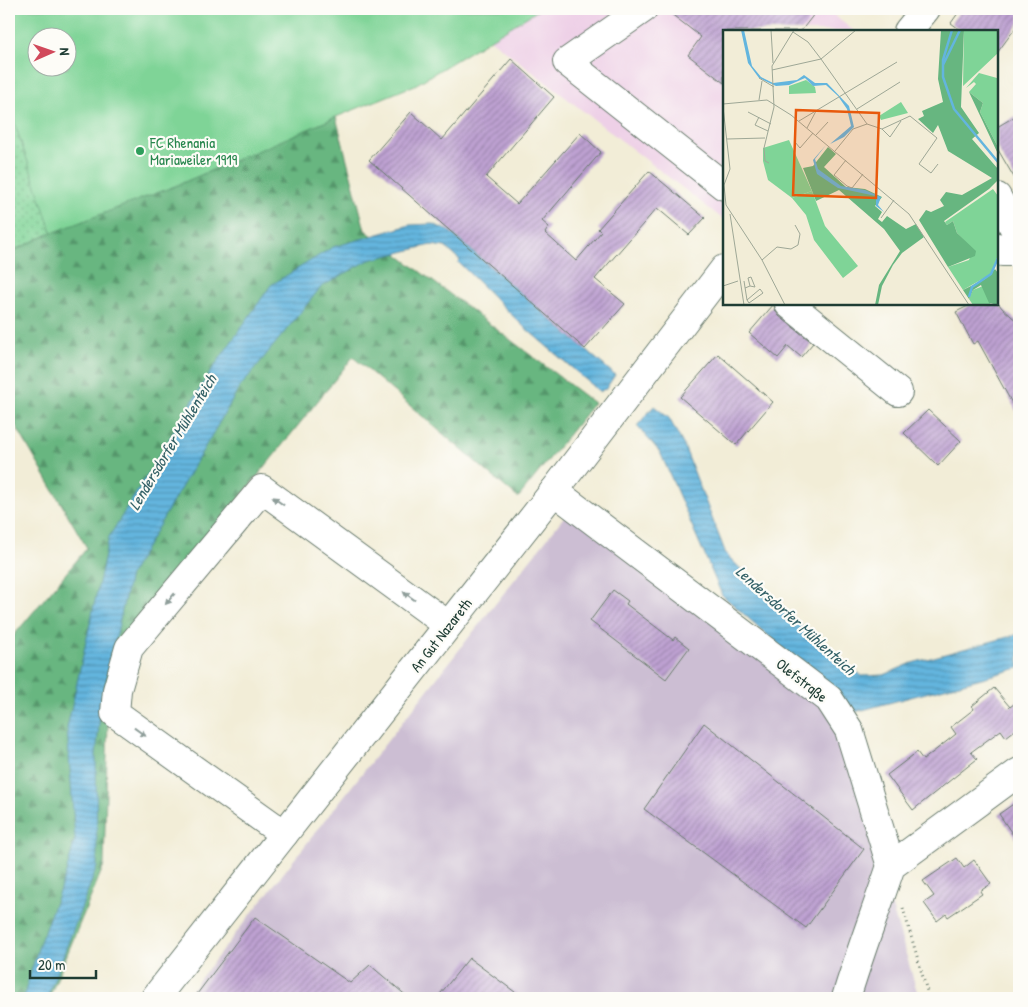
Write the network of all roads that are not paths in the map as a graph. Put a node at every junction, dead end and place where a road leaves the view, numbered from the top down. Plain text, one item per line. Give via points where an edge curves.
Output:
1 (643, 9) edge
2 (926, 9) edge
3 (909, 30) edge
4 (723, 185) edge
5 (998, 199) edge
6 (1019, 237) edge
7 (998, 248) edge
8 (1019, 249) edge
9 (723, 270) edge
10 (790, 305) edge
11 (898, 392) dead end
12 (554, 491) junction
13 (448, 625) junction
14 (1019, 772) edge
15 (284, 834) junction
16 (891, 866) junction
17 (155, 998) edge
18 (846, 998) edge

1 - 4 main road via 567,62
2 - 3 main road
5 - 6 main road
7 - 8 main road via 1002,252
9 - 12 main road, An Gut Nazareth
10 - 11 main road
12 - 13 main road, An Gut Nazareth
12 - 16 main road, Olefstraße via 829,699 849,730
13 - 15 main road, An Gut Nazareth
13 -> 15 main road via 262,489 129,648 117,690 115,713
14 - 16 main road
15 - 17 main road, An Gut Nazareth
16 - 18 main road

